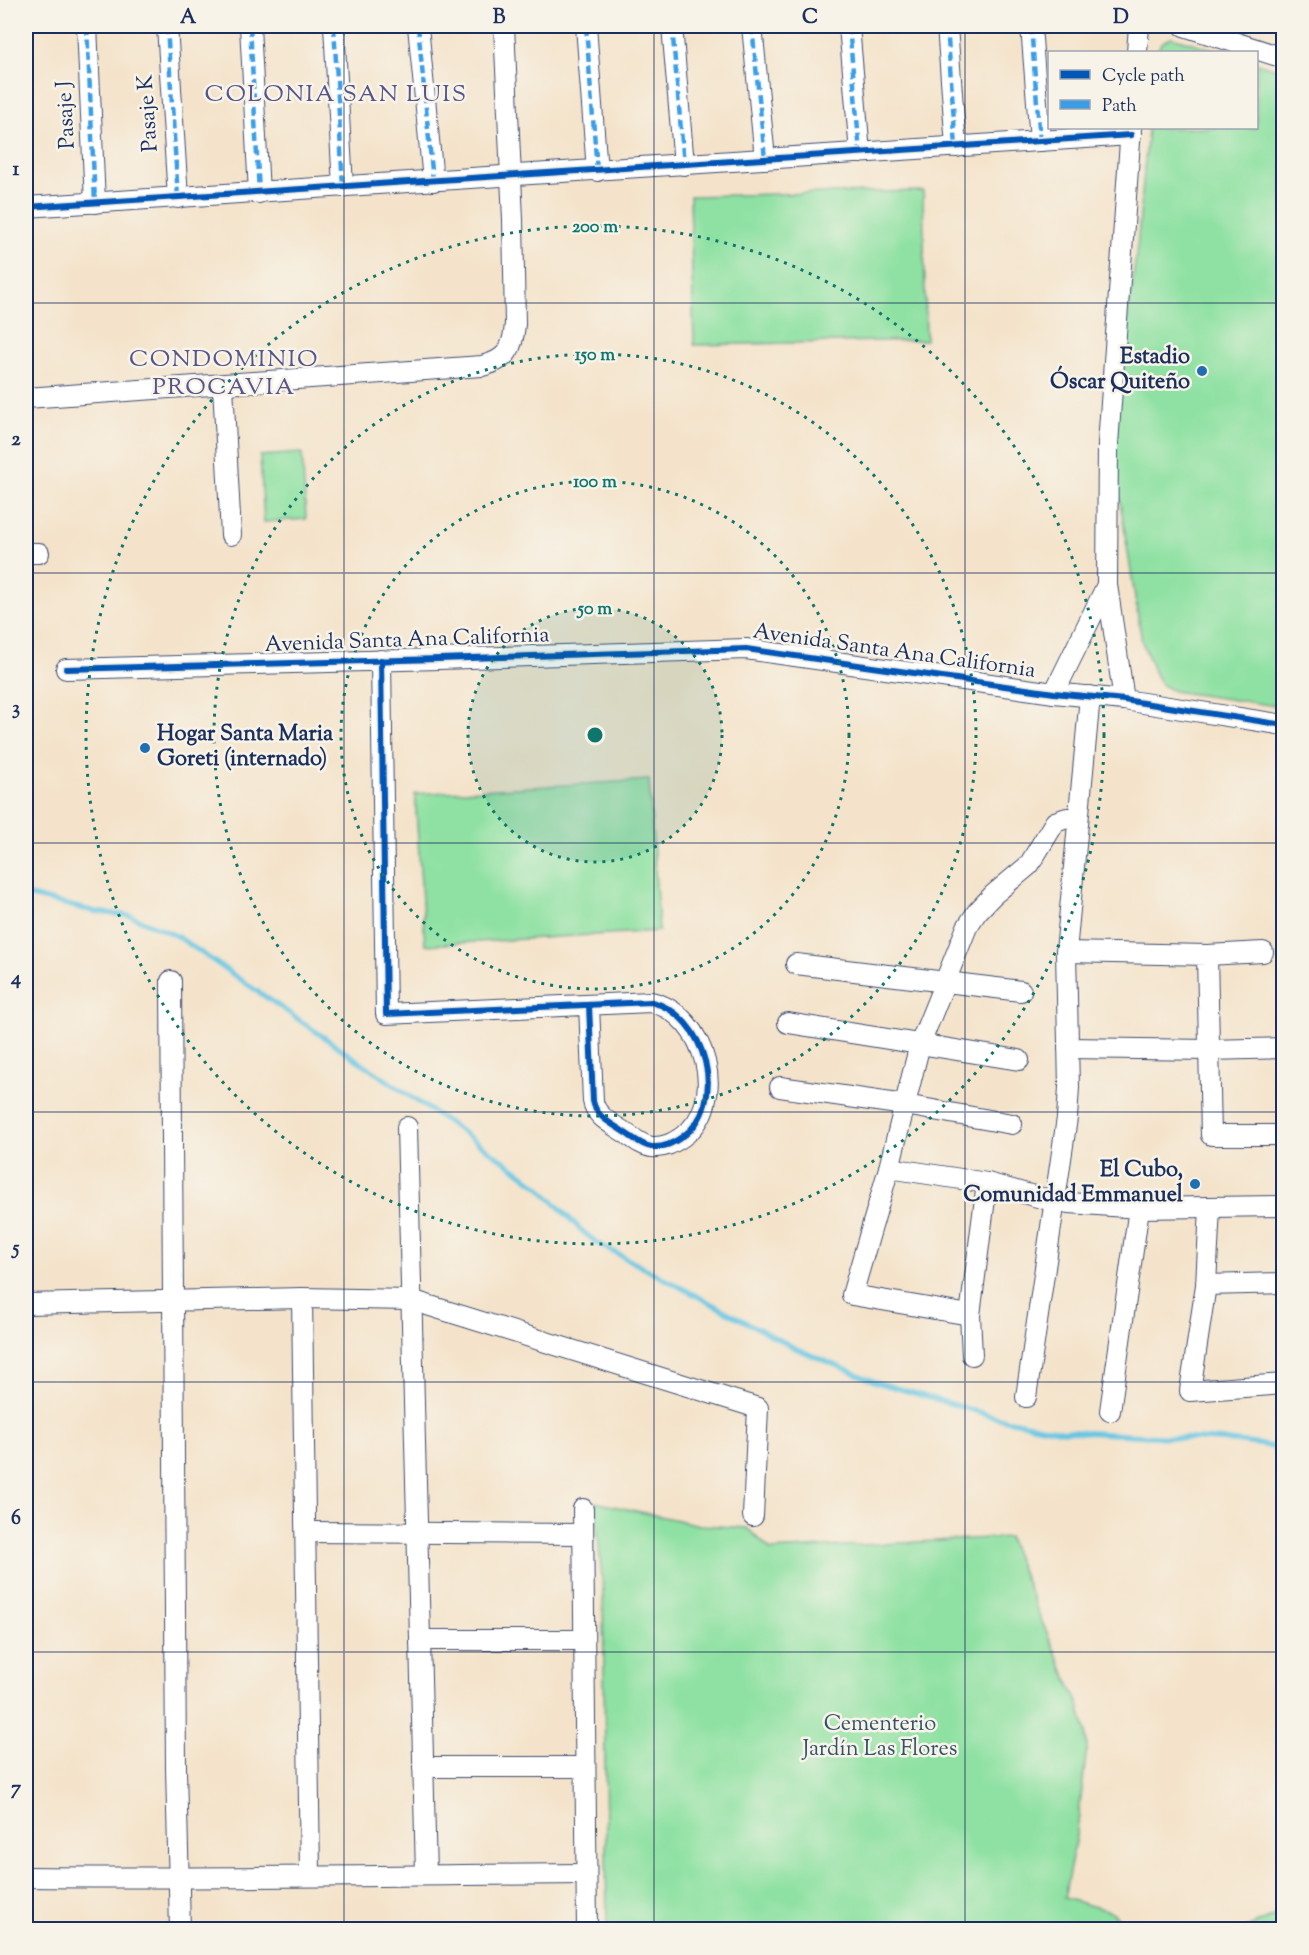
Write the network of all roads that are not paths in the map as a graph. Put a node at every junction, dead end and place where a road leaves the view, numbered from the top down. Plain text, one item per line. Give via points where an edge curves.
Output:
1 (87, 26) edge
2 (167, 26) edge
3 (250, 26) edge
4 (334, 26) edge
5 (418, 26) edge
6 (504, 26) edge
7 (586, 26) edge
8 (672, 26) edge
9 (752, 26) edge
10 (849, 26) edge
11 (947, 26) edge
12 (1031, 26) edge
13 (1139, 26) edge
14 (1184, 26) edge
15 (1137, 51) edge
16 (1284, 58) edge
17 (1131, 131) edge
18 (1040, 141) junction
19 (956, 147) junction
20 (860, 153) junction
21 (765, 159) junction
22 (684, 165) junction
23 (597, 171) junction
24 (512, 176) junction
25 (433, 182) junction
26 (343, 187) junction
27 (259, 193) junction
28 (178, 198) junction
29 (95, 203) junction
30 (26, 207) edge
31 (223, 386) junction
32 (26, 398) edge
33 (231, 535) dead end
34 (1107, 585) junction
35 (381, 660) junction
36 (66, 669) dead end
37 (1054, 693) junction
38 (1089, 696) junction
39 (1124, 700) junction
40 (1284, 725) edge
41 (1078, 819) junction
42 (1066, 952) junction
43 (1263, 952) dead end
44 (1207, 955) junction
45 (796, 964) dead end
46 (171, 981) dead end
47 (945, 982) junction
48 (1021, 991) dead end
49 (589, 1005) junction
50 (788, 1023) dead end
51 (920, 1044) junction
52 (1068, 1048) junction
53 (1284, 1048) edge
54 (1209, 1050) junction
55 (1019, 1060) dead end
56 (780, 1087) dead end
57 (905, 1105) junction
58 (1012, 1124) dead end
59 (407, 1127) dead end
60 (1284, 1135) edge
61 (889, 1168) junction
62 (987, 1183) junction
63 (1056, 1202) junction
64 (1284, 1206) edge
65 (1210, 1208) junction
66 (1139, 1209) junction
67 (1284, 1282) edge
68 (1206, 1285) junction
69 (302, 1298) junction
70 (411, 1300) junction
71 (172, 1302) junction
72 (26, 1304) edge
73 (970, 1316) junction
74 (972, 1355) dead end
75 (1284, 1384) edge
76 (1026, 1396) dead end
77 (1110, 1411) dead end
78 (583, 1509) dead end
79 (753, 1516) dead end
80 (307, 1532) junction
81 (417, 1533) junction
82 (584, 1534) junction
83 (420, 1640) junction
84 (584, 1640) junction
85 (423, 1767) junction
86 (585, 1767) junction
87 (586, 1874) junction
88 (310, 1875) junction
89 (426, 1875) junction
90 (26, 1878) edge
91 (180, 1878) junction
92 (180, 1929) edge
93 (587, 1929) edge

1 - 29 street, Pasaje J
2 - 28 street, Pasaje K
3 - 27 street
4 - 26 street
5 - 25 street
6 - 24 street
7 - 23 street
8 - 22 street
9 - 21 street
10 - 20 street
11 - 19 street
12 - 18 street
13 - 15 street
14 - 16 street
17 - 18 street
17 - 34 street via 1107,444
18 - 19 street
19 - 20 street
20 - 21 street
21 - 22 street
22 - 23 street
23 - 24 street
24 - 25 street
24 - 31 street via 515,324 514,338 504,357 482,366
25 - 26 street
26 - 27 street
27 - 28 street
28 - 29 street
29 - 30 street
31 - 32 street
31 - 33 street
34 - 37 street
34 - 39 street
35 - 36 street, Avenida Santa Ana California
35 - 37 street, Avenida Santa Ana California via 746,649
35 - 49 street via 386,1014
37 - 38 street, Avenida Santa Ana California
38 - 39 street, Avenida Santa Ana California
38 - 41 street
39 - 40 street, Avenida Santa Ana California
41 - 42 street
41 - 47 street via 1055,822 1029,865 977,912
42 - 44 street
42 - 52 street
43 - 44 street
44 - 54 street
45 - 47 street
46 - 71 street
47 - 48 street
47 - 51 street
49 - 49 street via 651,1002 668,1007 683,1020 700,1048 708,1084 704,1109 690,1131 671,1144 651,1147 599,1115 593,1101
50 - 51 street
51 - 55 street
51 - 57 street
52 - 54 street
52 - 63 street via 1067,1118
53 - 54 street
54 - 60 street via 1211,1135
56 - 57 street
57 - 58 street
57 - 61 street
59 - 70 street
61 - 62 street
61 - 73 street via 852,1294
62 - 63 street
62 - 73 street
63 - 66 street
63 - 76 street
64 - 65 street
65 - 66 street
65 - 68 street
66 - 77 street
67 - 68 street
68 - 75 street via 1190,1391
69 - 70 street
69 - 71 street
69 - 80 street
70 - 79 street via 758,1408
70 - 81 street
71 - 72 street
71 - 91 street
73 - 74 street
78 - 82 street
80 - 81 street
80 - 88 street
81 - 82 street
81 - 83 street
82 - 84 street
83 - 84 street
83 - 85 street
84 - 86 street
85 - 86 street
85 - 89 street
86 - 87 street
87 - 89 street
87 - 93 street
88 - 89 street
88 - 91 street
90 - 91 street
91 - 92 street

